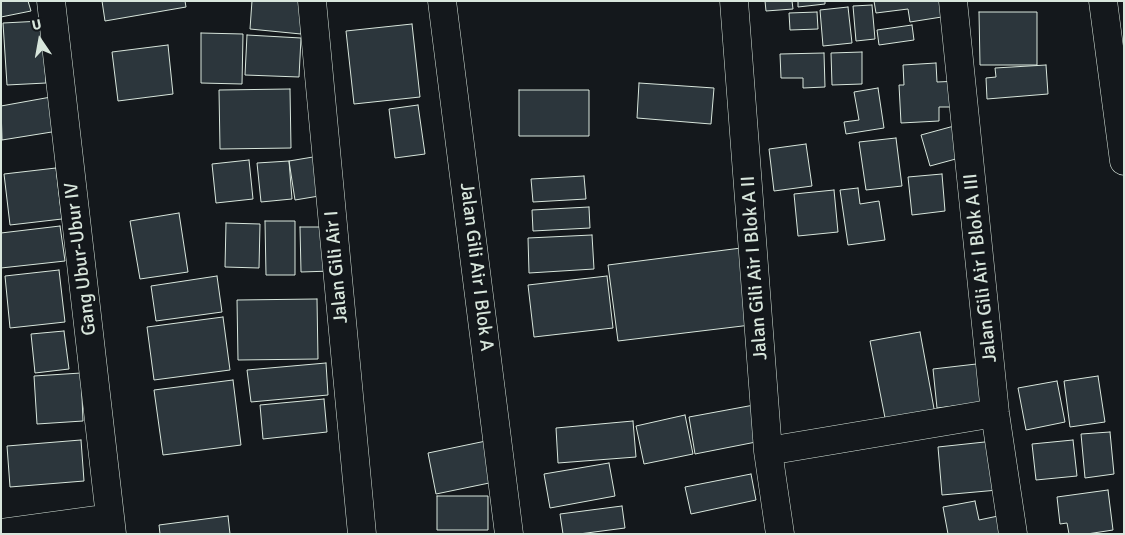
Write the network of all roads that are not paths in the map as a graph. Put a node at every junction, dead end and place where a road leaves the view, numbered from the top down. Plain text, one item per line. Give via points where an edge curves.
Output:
1 (51, 1) edge
2 (312, 1) edge
3 (442, 1) edge
4 (734, 1) edge
5 (953, 1) edge
6 (1103, 1) edge
7 (1124, 161) edge
8 (995, 413) junction
9 (768, 451) junction
10 (111, 526) edge
11 (1, 533) edge
12 (362, 534) edge
13 (509, 534) edge
14 (780, 534) edge
15 (1014, 534) edge

1 - 10 street, Gang Ubur-Ubur IV
2 - 12 street, Jalan Gili Air I
3 - 13 street, Jalan Gili Air I Blok A
4 - 9 street, Jalan Gili Air I Blok A II
5 - 8 street, Jalan Gili Air I Blok A III
6 - 7 street
8 - 9 street
8 - 15 street, Jalan Gili Air I Blok A III
9 - 14 street, Jalan Gili Air I Blok A II
10 - 11 street, Gang Ubur-Ubur IV

